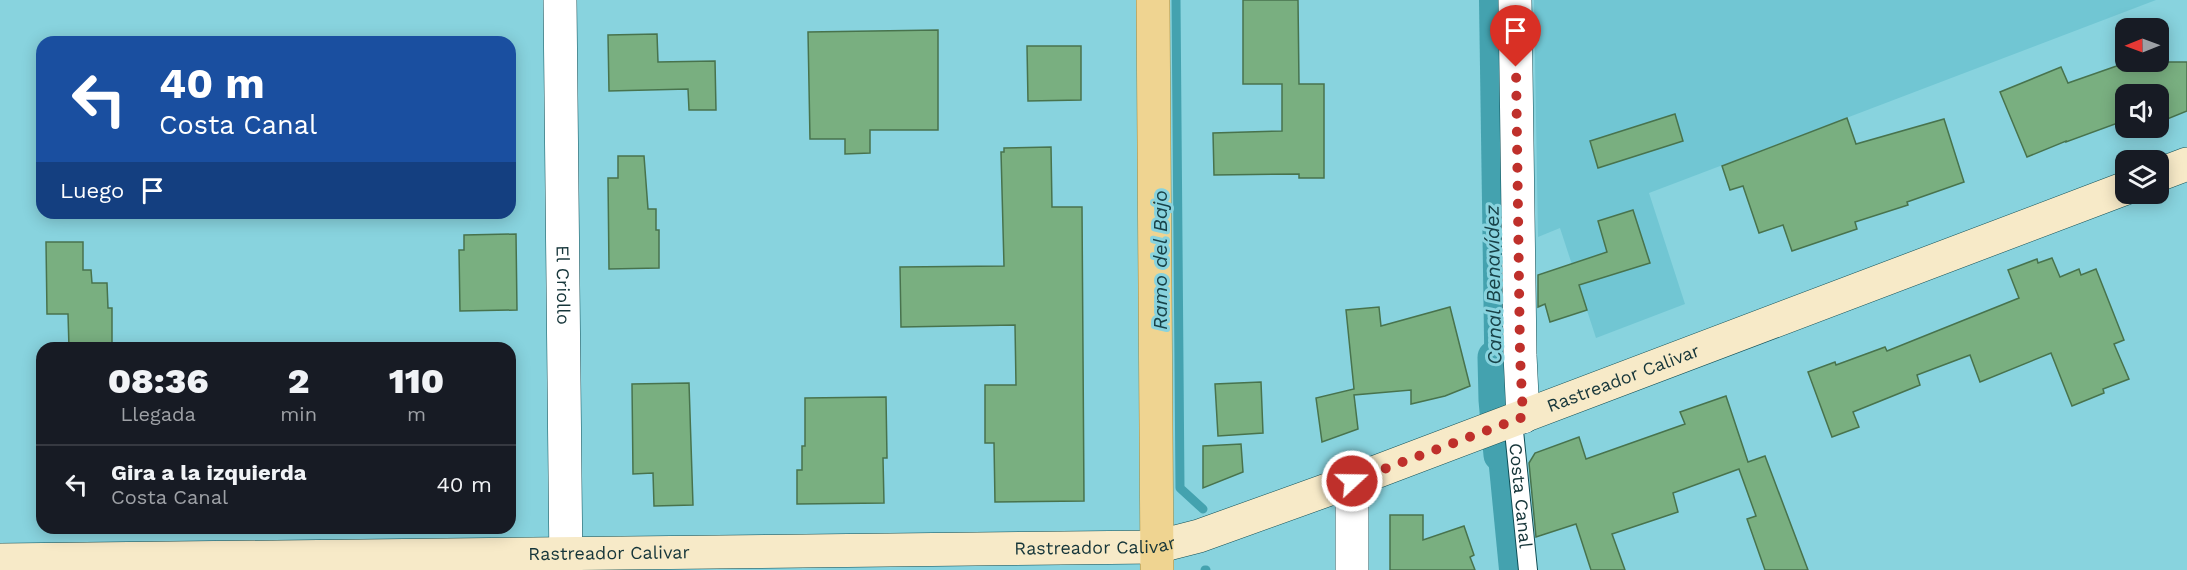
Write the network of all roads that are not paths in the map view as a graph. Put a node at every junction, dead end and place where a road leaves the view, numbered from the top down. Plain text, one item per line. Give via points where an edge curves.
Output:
1 (560, 0) edge
2 (1154, 0) edge
3 (1515, 0) edge
4 (2187, 164) edge
5 (2169, 171) edge
6 (2115, 192) edge
7 (1508, 423) junction
8 (1352, 481) junction
9 (1157, 558) edge
10 (0, 560) edge
11 (566, 562) edge
12 (1352, 570) edge
13 (1528, 570) edge

1 - 11 street, El Criollo
2 - 9 main road
3 - 7 street, Costa Canal via 1520,355
4 - 5 main road
6 - 7 main road, Rastreador Calivar
7 - 8 main road, Rastreador Calivar
7 - 13 lane, Costa Canal
8 - 9 main road, Rastreador Calivar via 1199,536
8 - 12 street
9 - 11 main road, Rastreador Calivar
10 - 11 main road, Rastreador Calivar

